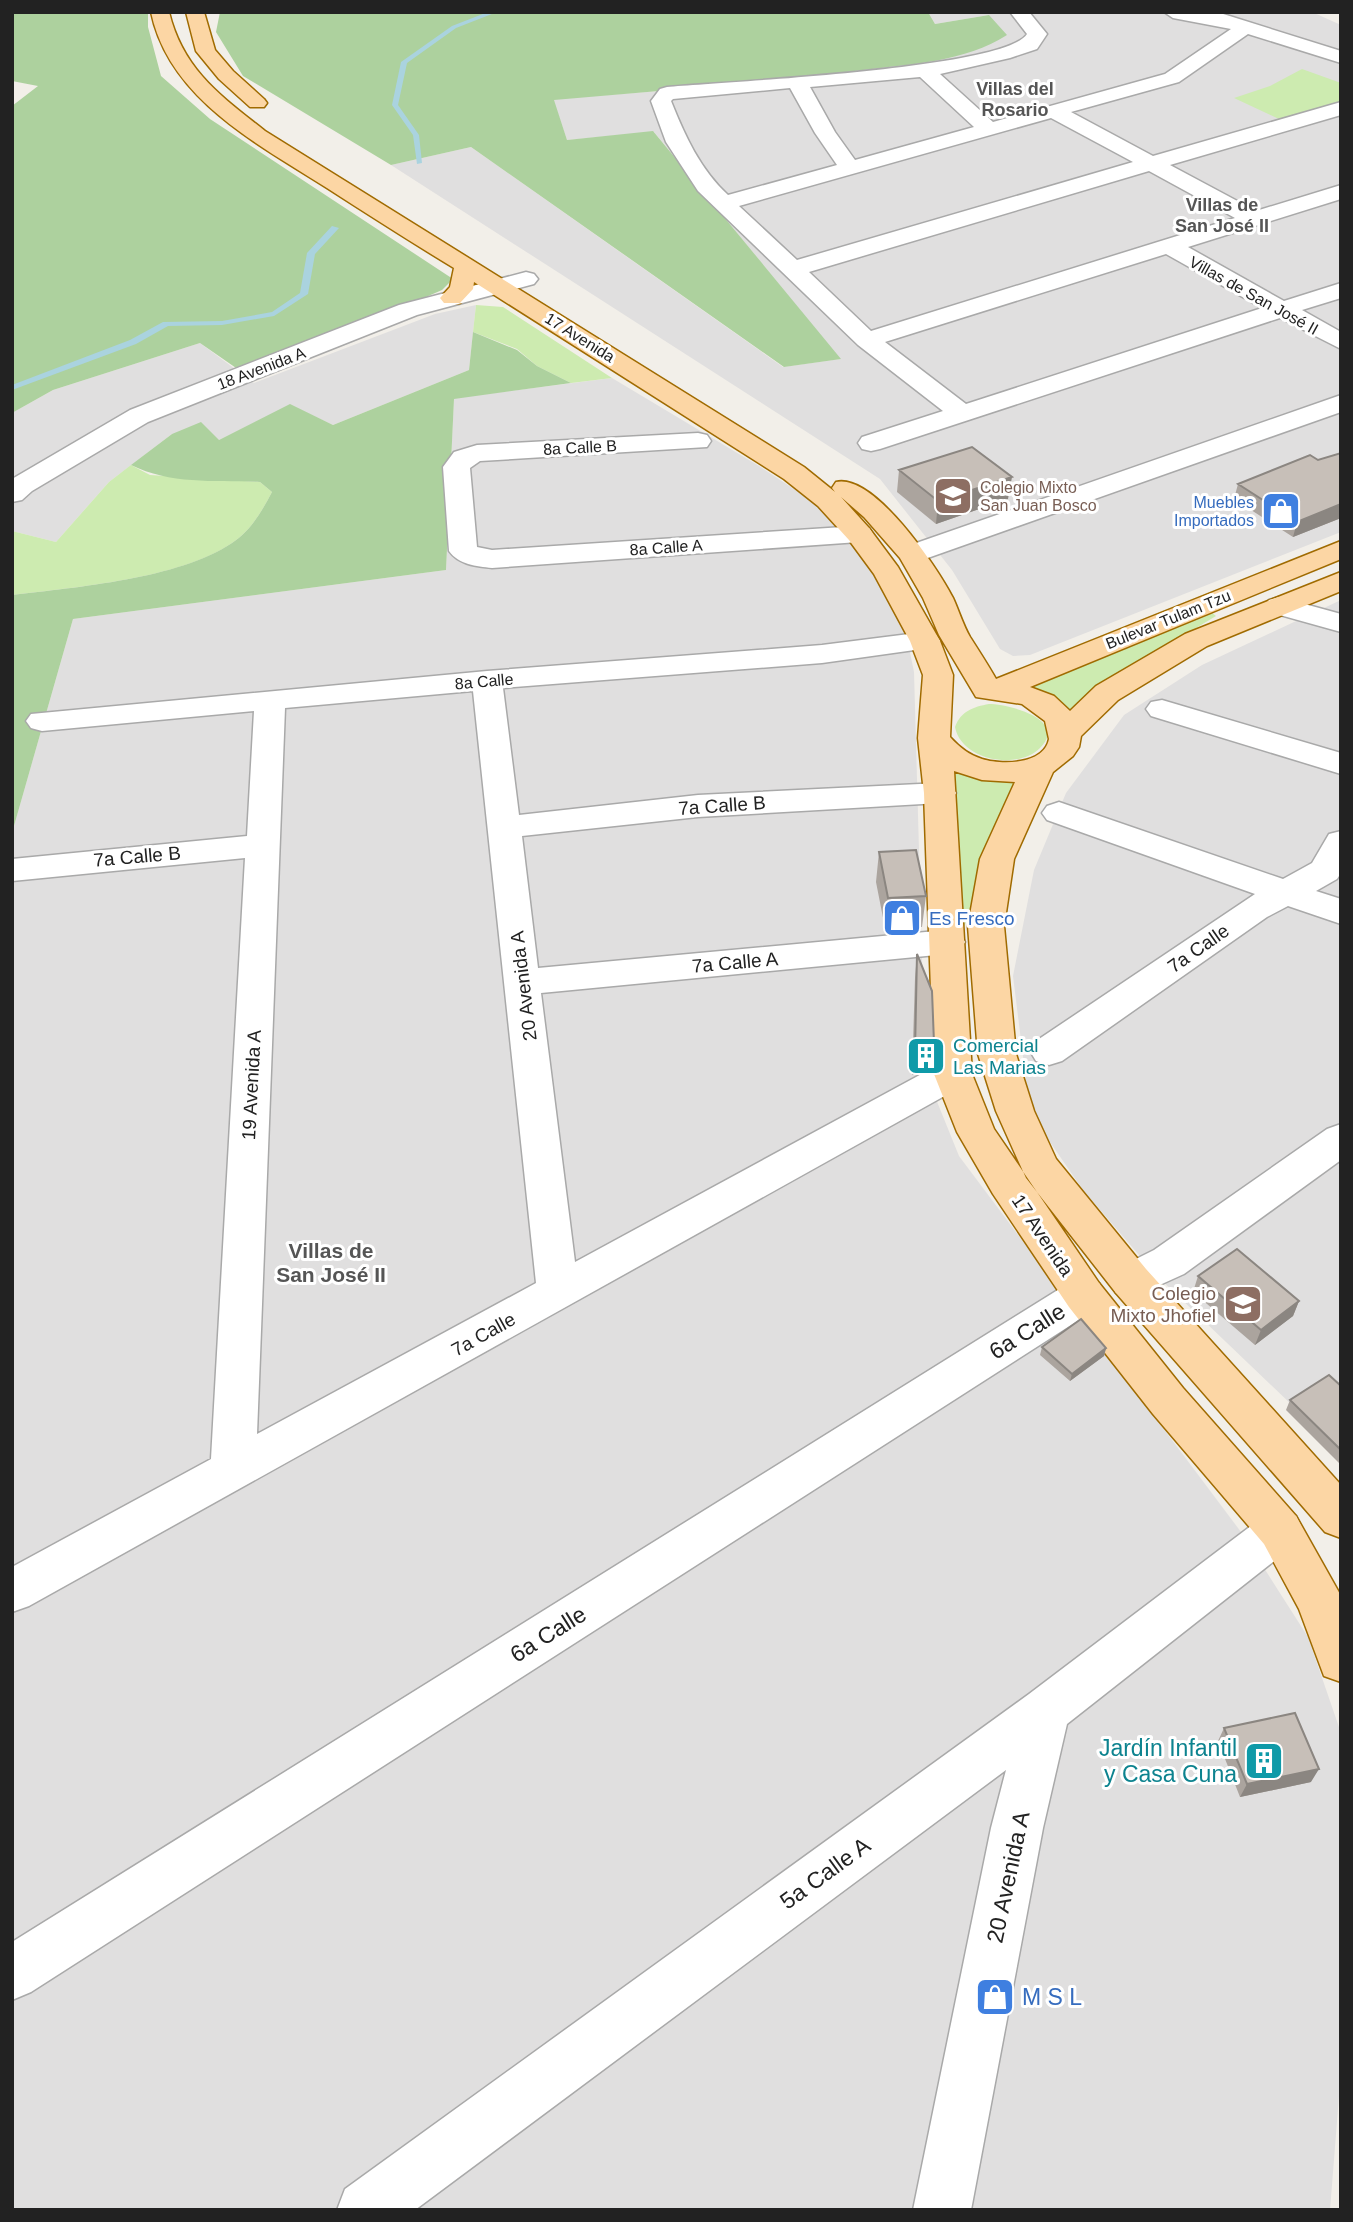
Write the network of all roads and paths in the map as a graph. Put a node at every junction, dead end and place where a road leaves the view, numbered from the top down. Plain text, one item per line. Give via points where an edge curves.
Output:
1 (160, 12) edge
2 (195, 12) edge
3 (1019, 12) edge
4 (1173, 12) edge
5 (1246, 27) junction
6 (1341, 57) edge
7 (925, 71) junction
8 (798, 83) junction
9 (1341, 108) edge
10 (1055, 111) junction
11 (275, 118) dead end
12 (989, 129) junction
13 (1151, 163) junction
14 (849, 166) junction
15 (363, 177) dead end
16 (1341, 192) edge
17 (724, 204) junction
18 (1255, 220) junction
19 (1168, 246) junction
20 (466, 265) junction
21 (793, 269) junction
22 (526, 279) junction
23 (500, 286) junction
24 (1341, 290) edge
25 (452, 298) junction
26 (1280, 309) junction
27 (867, 340) junction
28 (1341, 342) edge
29 (1341, 403) edge
30 (962, 414) junction
31 (698, 440) dead end
32 (871, 443) dead end
33 (12, 494) edge
34 (859, 534) junction
35 (1341, 550) edge
36 (912, 554) junction
37 (474, 557) joint
38 (1341, 581) edge
39 (1279, 606) junction
40 (1341, 623) edge
41 (925, 641) junction
42 (487, 680) junction
43 (992, 690) junction
44 (270, 700) junction
45 (1162, 709) dead end
46 (42, 721) dead end
47 (935, 724) junction
48 (1066, 733) junction
49 (1341, 764) edge
50 (1040, 766) junction
51 (940, 793) junction
52 (1059, 813) dead end
53 (504, 827) junction
54 (1341, 842) edge
55 (263, 845) junction
56 (12, 870) edge
57 (1286, 892) junction
58 (1341, 912) edge
59 (947, 942) junction
60 (522, 982) junction
61 (1049, 1051) dead end
62 (953, 1074) junction
63 (1341, 1139) edge
64 (1130, 1281) junction
65 (558, 1292) junction
66 (1084, 1295) junction
67 (233, 1471) junction
68 (1341, 1518) edge
69 (1280, 1530) junction
70 (12, 1591) edge
71 (1341, 1660) edge
72 (1045, 1711) junction
73 (12, 1973) edge
74 (366, 2210) edge
75 (942, 2210) edge

1 - 20 main road, 17 Avenida via 174,54 217,102 258,135
2 - 11 main road via 206,51
3 - 7 street via 1037,34 1030,45
4 - 5 street
5 - 6 street
5 - 10 street via 1172,78
7 - 8 street
7 - 12 street
8 - 14 street
8 - 17 street via 663,95 661,101 677,142
9 - 13 street
10 - 12 street
10 - 13 street
12 - 14 street
13 - 18 street
13 - 21 street
14 - 17 street
15 - 22 main road, 17 Avenida
16 - 18 street
17 - 21 street
18 - 19 street
19 - 26 street, Villas de San José II
19 - 27 street
20 - 23 main road, 17 Avenida
20 - 25 main road via 461,289
21 - 27 street
22 - 23 street, 18 Avenida A
22 - 36 main road, 17 Avenida via 814,464 874,511
23 - 25 street, 18 Avenida A
23 - 34 main road, 17 Avenida via 794,473 828,500
24 - 26 street
25 - 33 street, 18 Avenida A via 408,310 139,415
26 - 28 street, Villas de San José II
26 - 30 street
27 - 30 street
29 - 36 street
30 - 32 street
31 - 37 street, 8a Calle B via 477,453 463,458 456,467 463,551
34 - 37 street, 8a Calle A
34 - 41 main road, 17 Avenida via 888,573
35 - 43 main road, Bulevar Tulam Tzu
36 - 43 main road, 17 Avenida via 954,635
38 - 39 main road, Bulevar Tulam Tzu
39 - 40 street
39 - 48 main road, Bulevar Tulam Tzu via 1196,640 1127,681 1107,693
41 - 42 street, 8a Calle via 822,654
41 - 47 main road, 17 Avenida via 938,674
42 - 44 street, 8a Calle
42 - 53 street, 20 Avenida A
43 - 47 main road via 949,700
43 - 48 main road via 1035,699 1051,708
44 - 46 street, 8a Calle
44 - 55 street, 19 Avenida A
45 - 49 street
47 - 50 main road via 943,750 958,761 1010,771
47 - 51 main road, 17 Avenida
48 - 50 main road via 1064,746
50 - 64 main road, 17 Avenida via 997,859 986,926 997,1054 1040,1167
51 - 53 street, 7a Calle B via 698,806
51 - 59 main road, 17 Avenida
52 - 57 street
53 - 60 street, 20 Avenida A
54 - 57 street, 7a Calle via 1325,871
55 - 56 street, 7a Calle B
55 - 67 street, 19 Avenida A
57 - 58 street
57 - 61 street, 7a Calle
59 - 60 street, 7a Calle A
59 - 62 main road, 17 Avenida
60 - 65 street, 20 Avenida A
62 - 65 street, 7a Calle
62 - 66 main road, 17 Avenida via 976,1132
63 - 64 street via 1169,1262
64 - 68 main road, 17 Avenida
65 - 67 street, 7a Calle
66 - 69 main road, 17 Avenida
66 - 73 street, 6a Calle
67 - 70 street, 7a Calle
69 - 71 main road, 17 Avenida via 1320,1602
69 - 72 street, 5a Calle A
72 - 74 street, 5a Calle A
72 - 75 street, 20 Avenida A via 1017,1828

